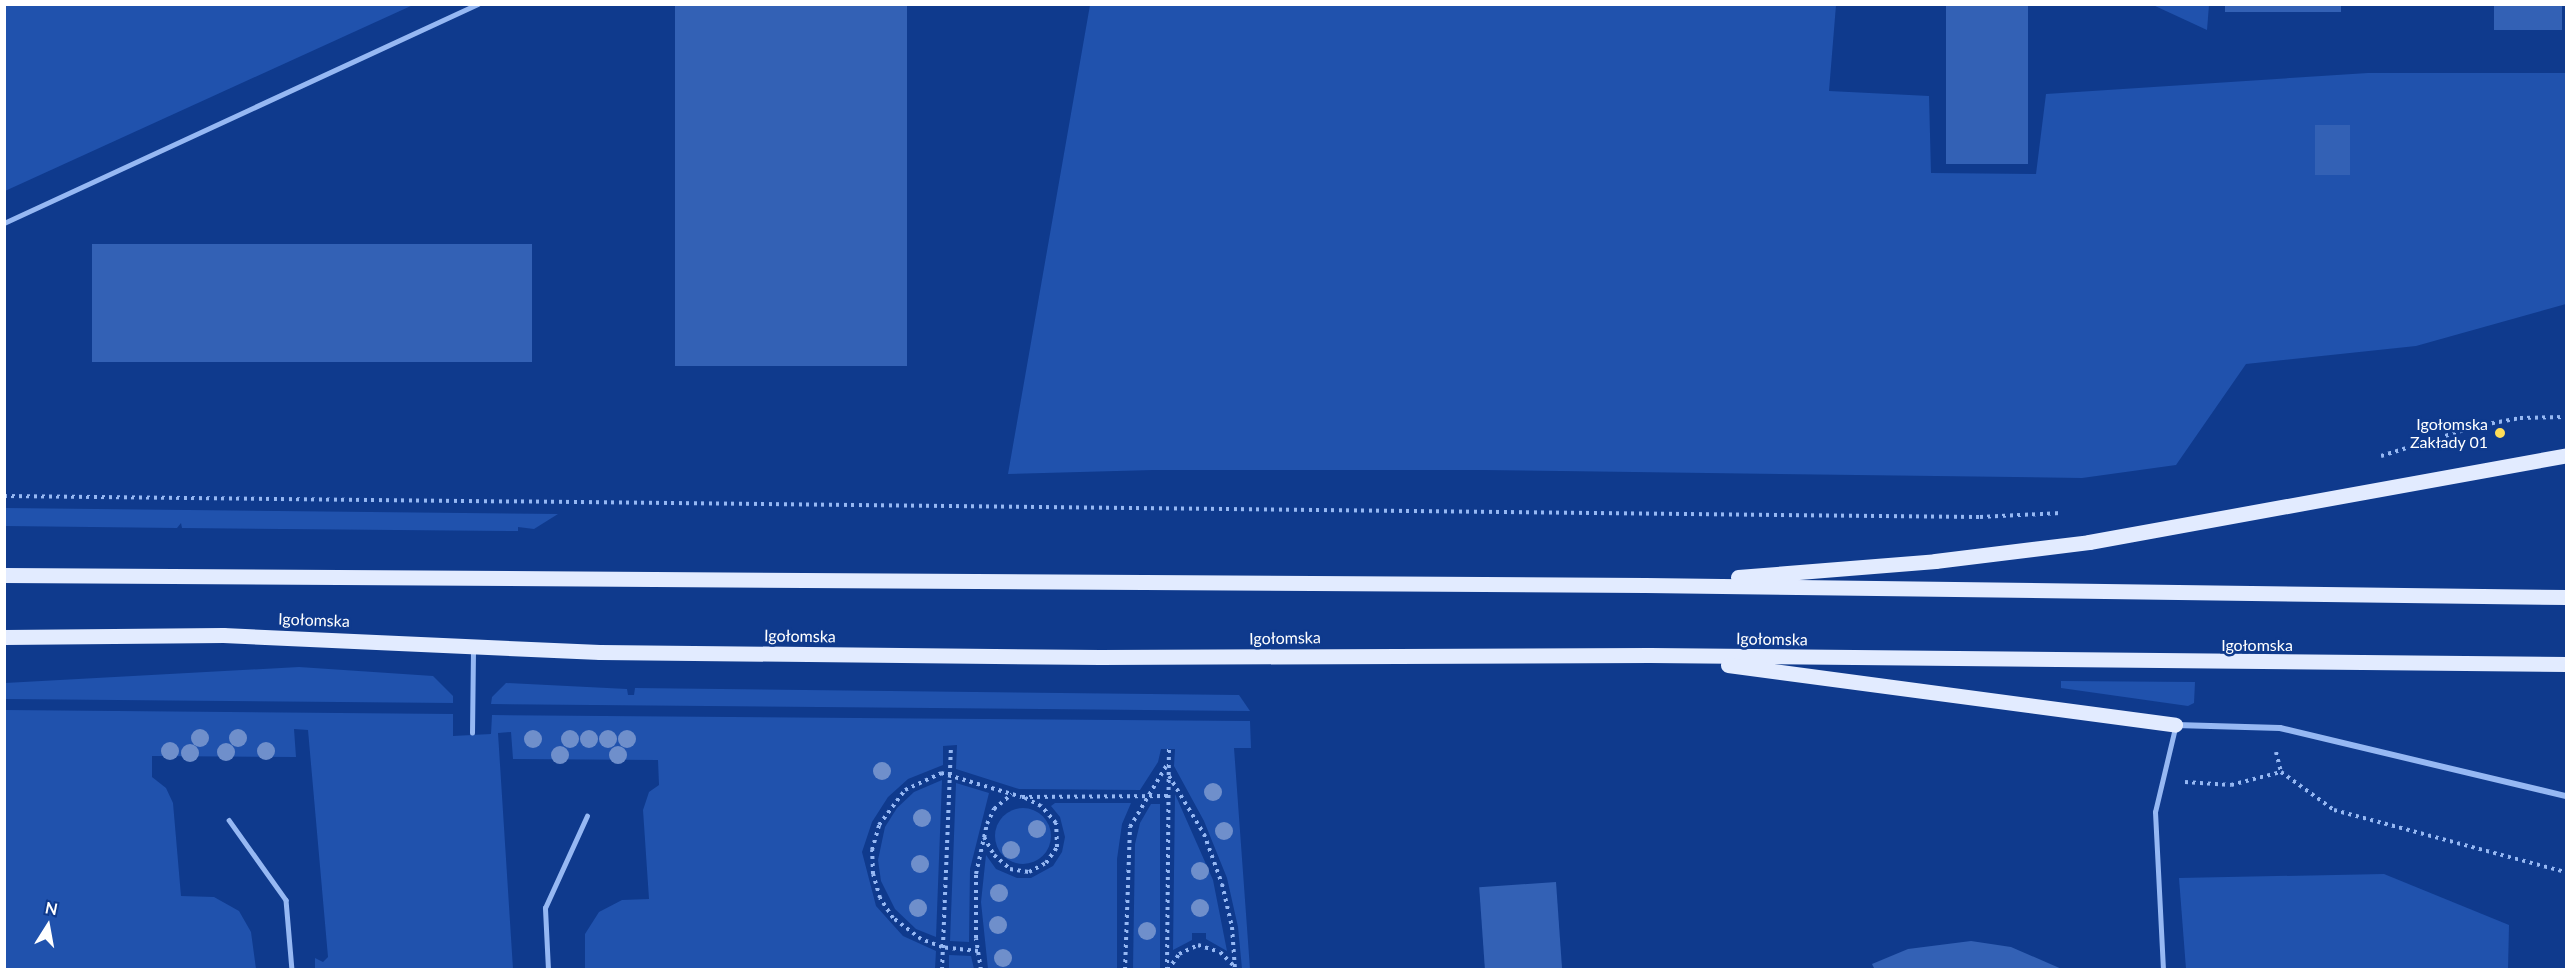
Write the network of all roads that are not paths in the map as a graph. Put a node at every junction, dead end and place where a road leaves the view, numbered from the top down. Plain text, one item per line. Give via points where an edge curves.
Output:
1 (478, 4) edge
2 (4, 223) edge
3 (2566, 455) edge
4 (4, 575) edge
5 (1645, 585) junction
6 (2566, 597) edge
7 (4, 637) edge
8 (473, 645) junction
9 (1650, 655) junction
10 (2566, 664) edge
11 (2175, 725) junction
12 (472, 734) dead end
13 (2566, 796) edge
14 (587, 816) dead end
15 (229, 820) dead end
16 (292, 969) edge
17 (548, 969) edge
18 (2163, 969) edge

1 - 2 lane
3 - 5 main road via 2067,545 1935,561
4 - 5 main road
5 - 6 main road
7 - 8 main road, Igołomska via 235,636
8 - 9 main road, Igołomska via 600,652 1100,657
8 - 12 lane
9 - 10 main road, Igołomska
9 - 11 main road
11 - 13 street via 2280,728
11 - 18 lane via 2155,812
14 - 17 lane via 545,908
15 - 16 lane via 286,900

